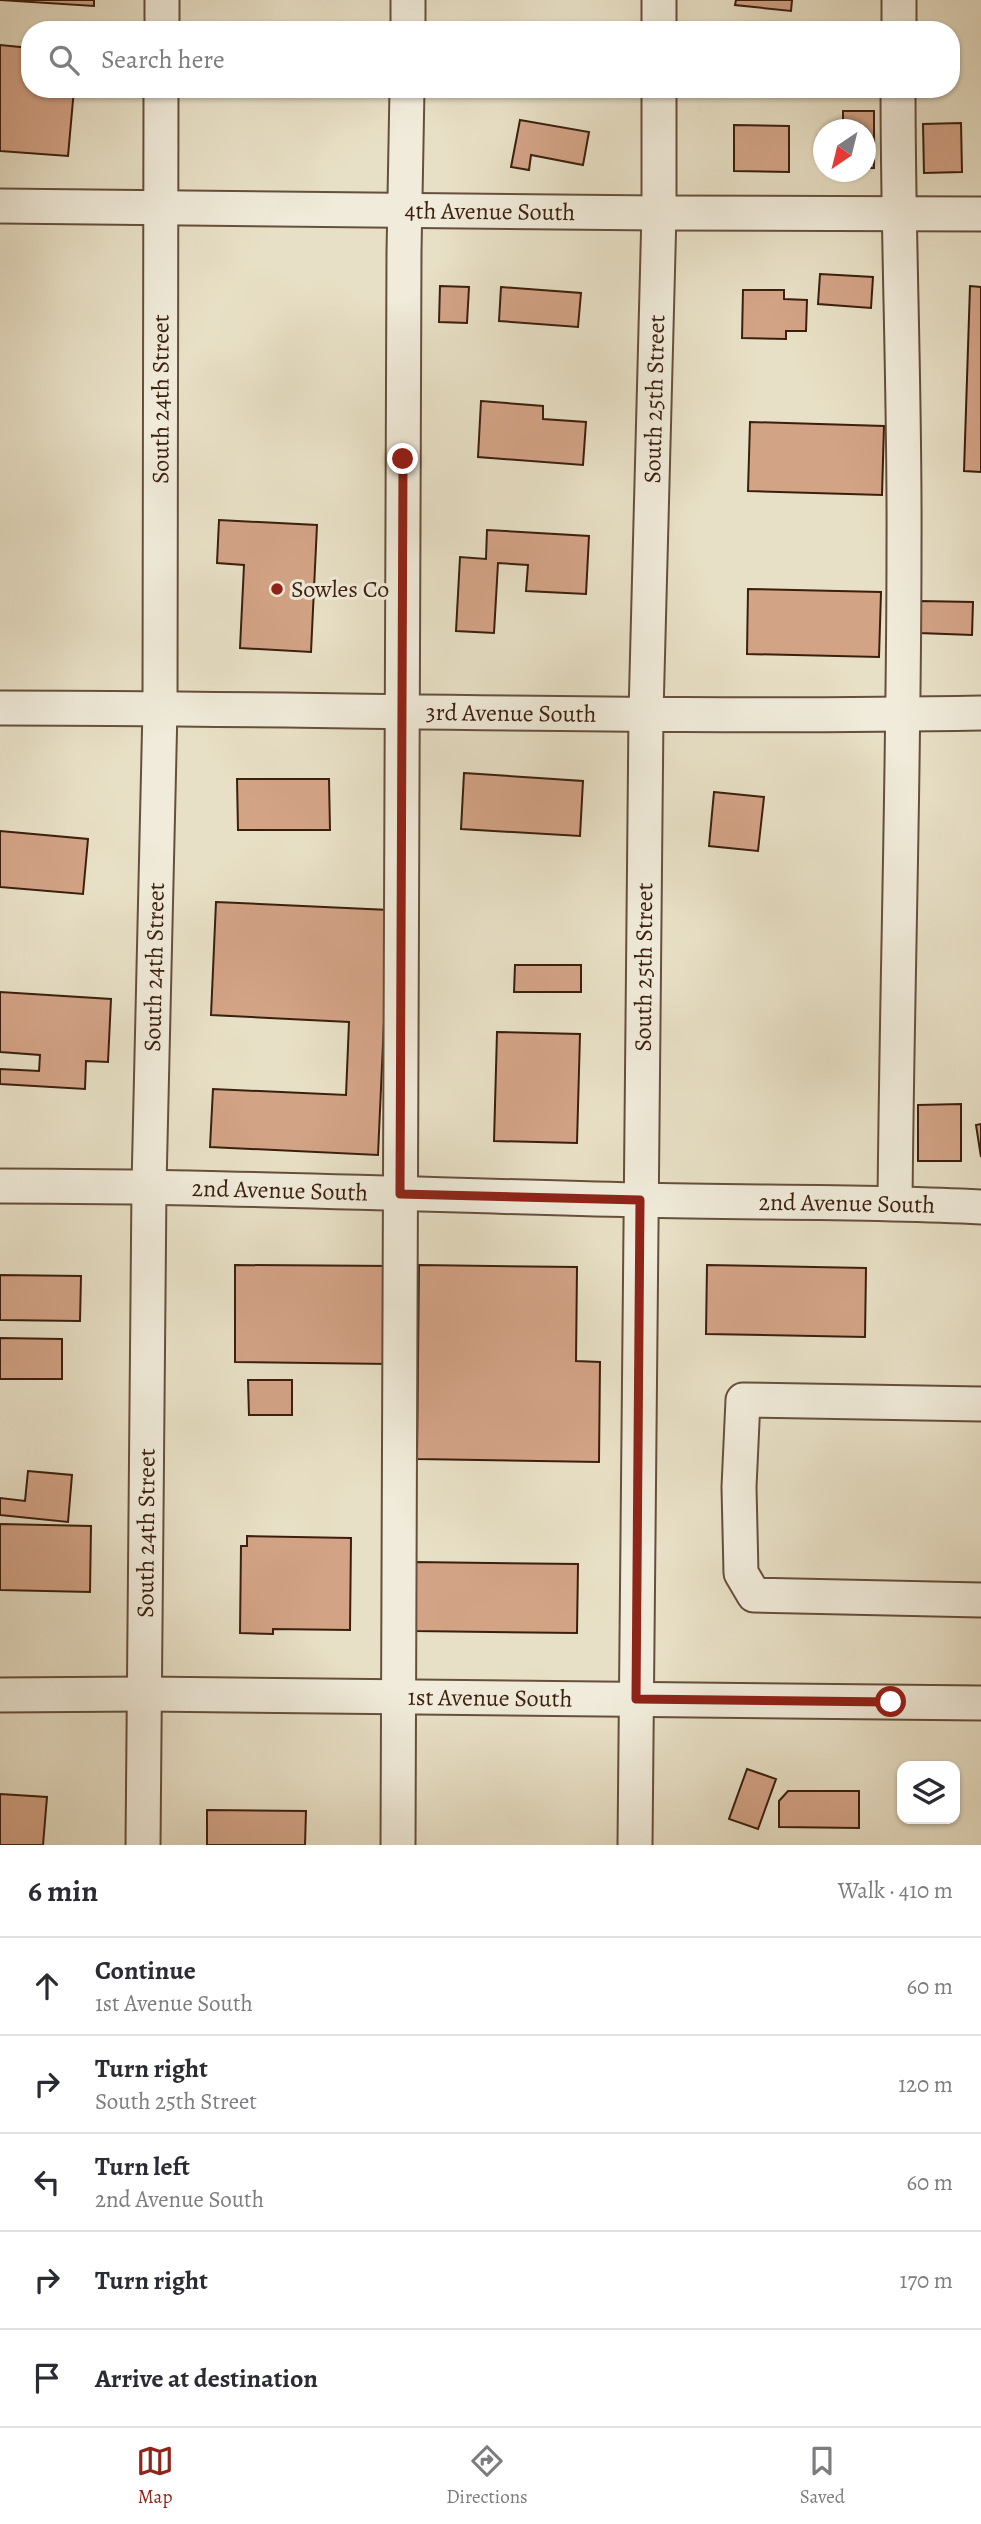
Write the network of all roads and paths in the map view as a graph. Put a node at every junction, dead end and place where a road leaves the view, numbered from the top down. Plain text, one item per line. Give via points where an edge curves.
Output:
1 (162, 0) edge
2 (408, 0) edge
3 (660, 0) edge
4 (899, 0) edge
5 (162, 21) edge
6 (408, 21) edge
7 (659, 21) edge
8 (899, 21) edge
9 (161, 98) edge
10 (407, 98) edge
11 (659, 98) edge
12 (898, 98) edge
13 (0, 206) edge
14 (160, 207) junction
15 (404, 210) junction
16 (659, 214) junction
17 (898, 214) junction
18 (981, 214) edge
19 (0, 708) edge
20 (160, 708) junction
21 (402, 712) junction
22 (981, 713) edge
23 (646, 714) junction
24 (903, 714) junction
25 (0, 1186) edge
26 (149, 1186) junction
27 (400, 1194) junction
28 (640, 1200) junction
29 (895, 1202) junction
30 (981, 1207) edge
31 (981, 1404) edge
32 (981, 1600) edge
33 (145, 1694) junction
34 (0, 1695) edge
35 (399, 1696) junction
36 (636, 1699) junction
37 (981, 1703) edge
38 (144, 1845) edge
39 (398, 1845) edge
40 (635, 1845) edge

1 - 5 street
2 - 6 street
3 - 7 street
4 - 8 street
9 - 14 street, South 24th Street
10 - 15 street
11 - 16 street, South 25th Street
12 - 17 street
13 - 14 street, 4th Avenue South
14 - 15 street, 4th Avenue South
14 - 20 street, South 24th Street
15 - 16 street, 4th Avenue South
15 - 21 street
16 - 17 street, 4th Avenue South
16 - 23 street, South 25th Street
17 - 18 street, 4th Avenue South
17 - 24 street
19 - 20 street, 3rd Avenue South
20 - 21 street, 3rd Avenue South
20 - 26 street, South 24th Street
21 - 23 street, 3rd Avenue South
21 - 27 street
22 - 24 street, 3rd Avenue South
23 - 24 street, 3rd Avenue South
23 - 28 street, South 25th Street
24 - 29 street
25 - 26 street, 2nd Avenue South
26 - 27 street, 2nd Avenue South
26 - 33 street, South 24th Street
27 - 28 street, 2nd Avenue South
27 - 35 street
28 - 29 street, 2nd Avenue South
28 - 36 street, South 25th Street
29 - 30 street, 2nd Avenue South
31 - 32 street via 743,1401 739,1487 741,1573 754,1595
33 - 34 street, 1st Avenue South
33 - 35 street, 1st Avenue South
33 - 38 street, South 24th Street
35 - 36 street, 1st Avenue South
35 - 39 street
36 - 37 street, 1st Avenue South
36 - 40 street, South 25th Street

